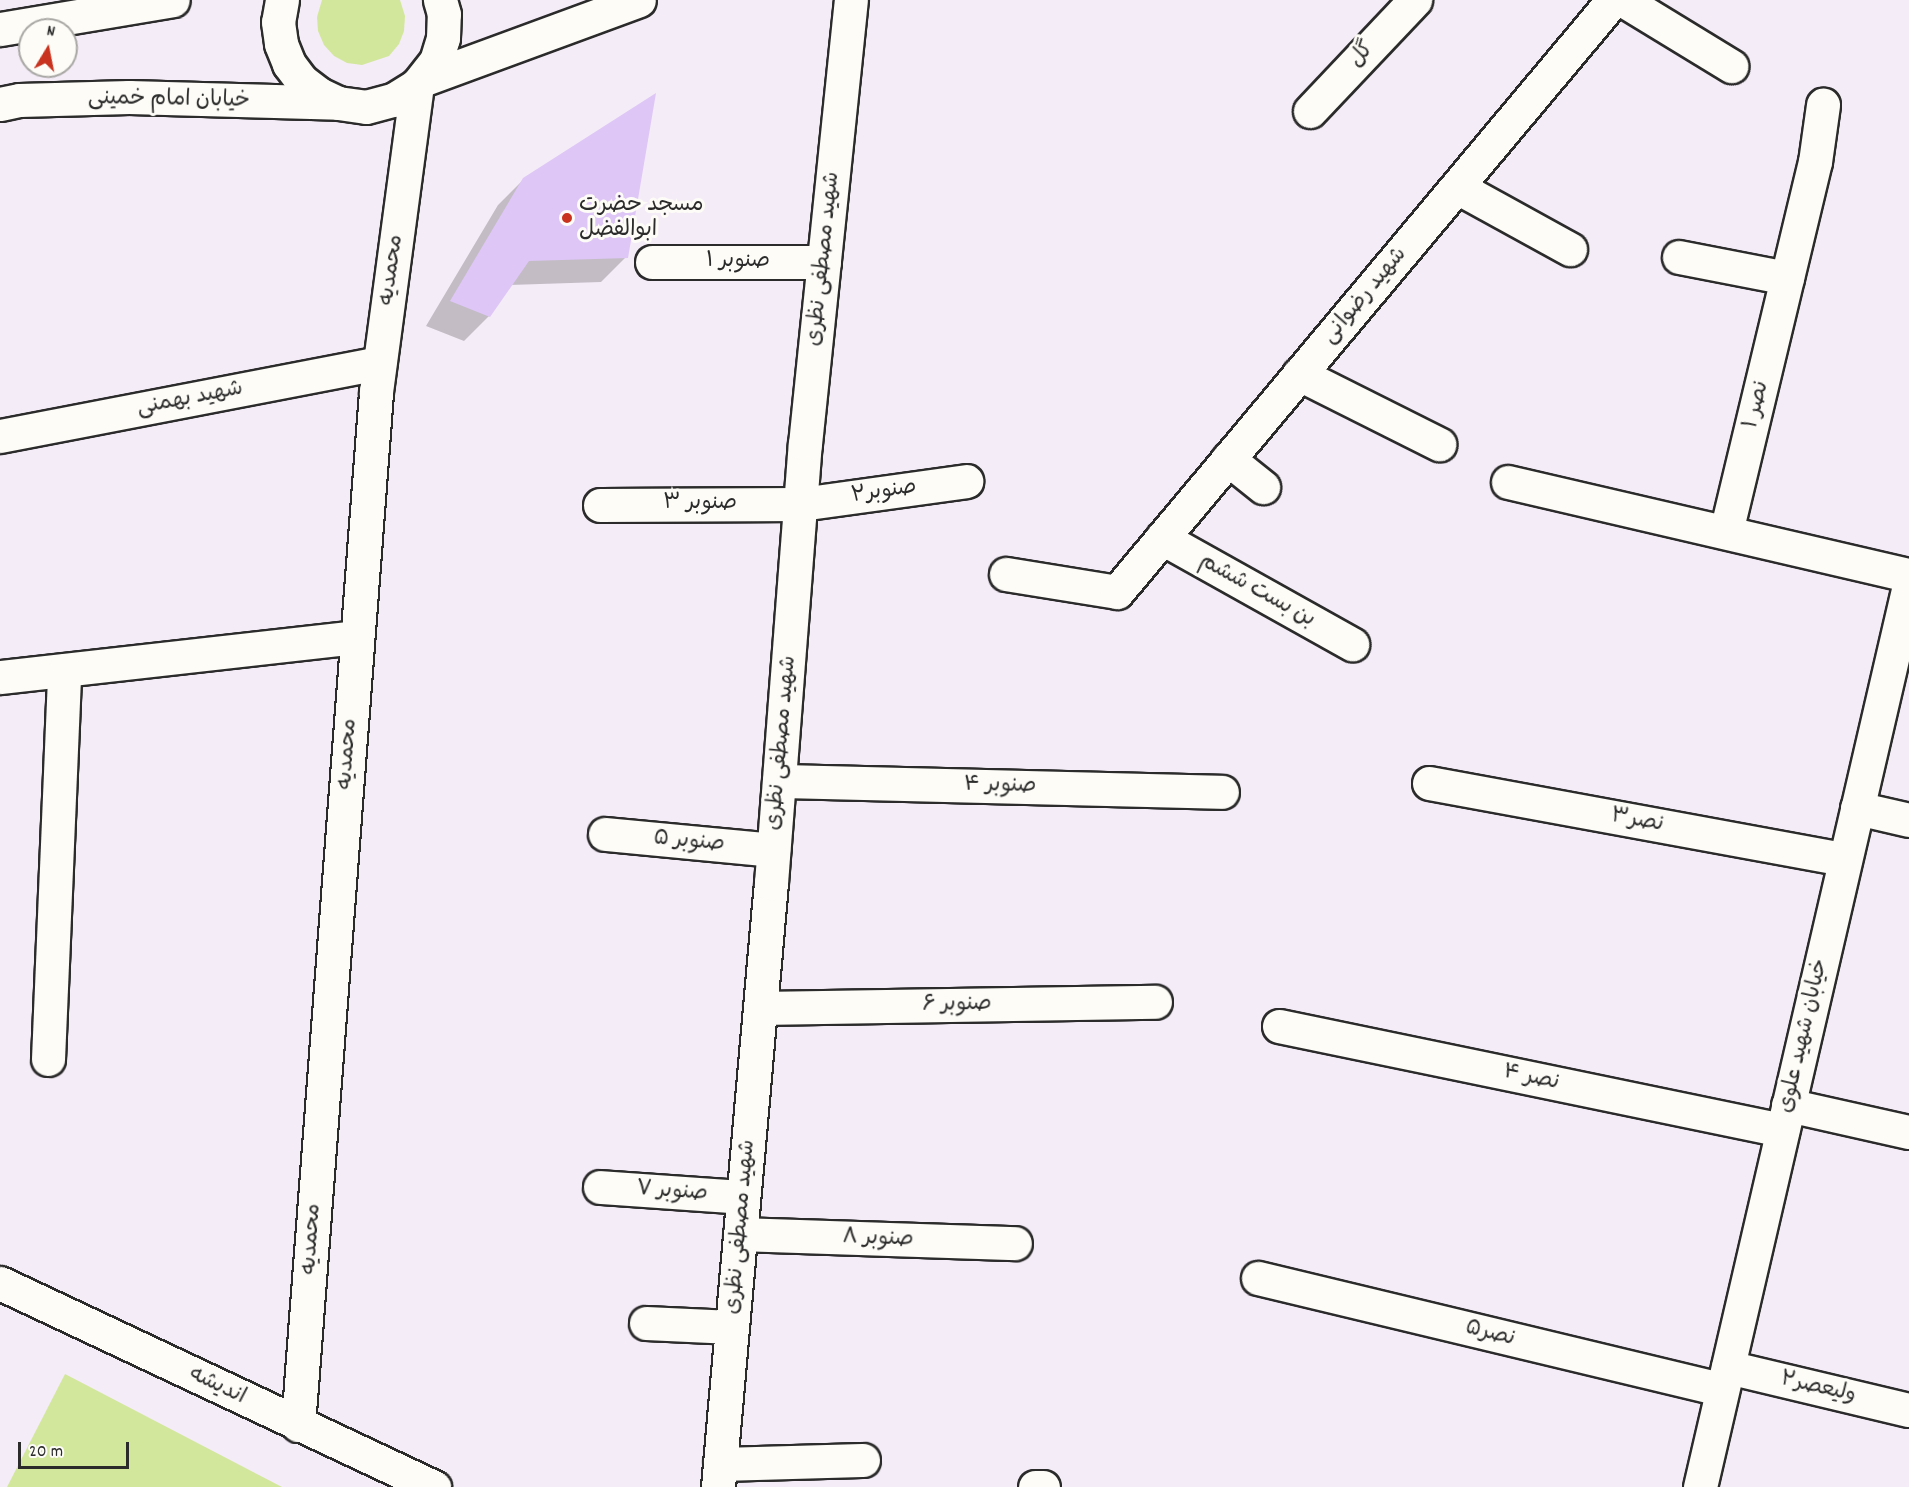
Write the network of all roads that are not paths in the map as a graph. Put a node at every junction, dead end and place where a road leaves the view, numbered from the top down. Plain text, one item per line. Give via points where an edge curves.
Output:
1 (173, 0) edge
2 (282, 0) edge
3 (440, 0) edge
4 (639, 0) edge
5 (851, 0) edge
6 (1415, 0) edge
7 (1613, 0) edge
8 (1623, 0) edge
9 (0, 29) edge
10 (1731, 66) dead end
11 (419, 83) junction
12 (338, 103) junction
13 (0, 104) edge
14 (1823, 105) dead end
15 (1310, 111) dead end
16 (1456, 187) junction
17 (1570, 249) dead end
18 (1679, 257) dead end
19 (824, 261) junction
20 (652, 262) dead end
21 (1787, 278) junction
22 (379, 363) junction
23 (1299, 374) junction
24 (0, 435) edge
25 (1439, 444) dead end
26 (1228, 459) junction
27 (966, 481) dead end
28 (1508, 482) dead end
29 (1263, 488) dead end
30 (801, 504) junction
31 (600, 505) dead end
32 (1726, 532) junction
33 (1162, 538) junction
34 (1006, 574) dead end
35 (1909, 575) edge
36 (1909, 585) edge
37 (357, 637) junction
38 (1352, 644) dead end
39 (64, 670) junction
40 (0, 677) edge
41 (779, 781) junction
42 (1429, 783) dead end
43 (1222, 792) dead end
44 (1857, 808) junction
45 (1909, 820) edge
46 (605, 834) dead end
47 (773, 850) junction
48 (1845, 859) junction
49 (1155, 1002) dead end
50 (760, 1008) junction
51 (1279, 1026) dead end
52 (48, 1059) dead end
53 (1785, 1117) junction
54 (1909, 1132) edge
55 (600, 1187) dead end
56 (743, 1197) junction
57 (740, 1234) junction
58 (1015, 1243) dead end
59 (1258, 1278) dead end
60 (0, 1283) edge
61 (646, 1323) dead end
62 (732, 1327) junction
63 (1725, 1378) junction
64 (1909, 1410) edge
65 (298, 1425) junction
66 (863, 1460) dead end
67 (719, 1476) edge
68 (434, 1487) edge
69 (1035, 1487) edge
70 (1044, 1487) edge
71 (1700, 1487) edge

1 - 9 street
2 - 12 street via 278,22 289,64 302,81
3 - 11 street via 443,38 436,61
4 - 11 street, خیابان امام خمینی
5 - 19 street, شهید مصطفی نظری
6 - 15 street, گل
7 - 16 street, شهید رضوانی
8 - 10 street
11 - 12 street, خیابان امام خمینی via 393,100 366,106
11 - 22 street, محمدیه
12 - 13 street, خیابان امام خمینی via 129,97
14 - 21 street, نصر ۱ via 1815,162
16 - 17 street
16 - 23 street, شهید رضوانی
18 - 21 street
19 - 20 street, صنوبر ۱
19 - 30 street, شهید مصطفی نظری
21 - 32 street, نصر ۱
22 - 24 street, شهید بهمنی
22 - 37 street, محمدیه
23 - 25 street
23 - 26 street, شهید رضوانی
26 - 29 street
26 - 33 street, شهید رضوانی
27 - 30 street, صنوبر۲
28 - 32 street
30 - 31 street, صنوبر ۳
30 - 41 street, شهید مصطفی نظری
32 - 35 street
33 - 34 street, شهید رضوانی via 1117,592
33 - 38 street, بن بست ششم
36 - 44 street, خیابان شهید علوی
37 - 39 street
37 - 65 street, محمدیه
39 - 40 street
39 - 52 street
41 - 43 street, صنوبر ۴
41 - 47 street, شهید مصطفی نظری
42 - 48 street, نصر۳
44 - 45 street
44 - 48 street, خیابان شهید علوی
46 - 47 street, صنوبر ۵
47 - 50 street, شهید مصطفی نظری
48 - 53 street, خیابان شهید علوی
49 - 50 street, صنوبر ۶
50 - 56 street, شهید مصطفی نظری
51 - 53 street, نصر ۴
53 - 54 street, نصر ۴
53 - 63 street, خیابان شهید علوی
55 - 56 street, صنوبر ۷
56 - 57 street, شهید مصطفی نظری
57 - 58 street, صنوبر ۸
57 - 62 street, شهید مصطفی نظری
59 - 63 street, نصر۵
60 - 65 street, اندیشه
61 - 62 street
62 - 67 street, شهید مصطفی نظری
63 - 64 street, ولیعصر۲
63 - 71 street, خیابان شهید علوی
65 - 68 street, اندیشه
66 - 67 street
69 - 70 street

